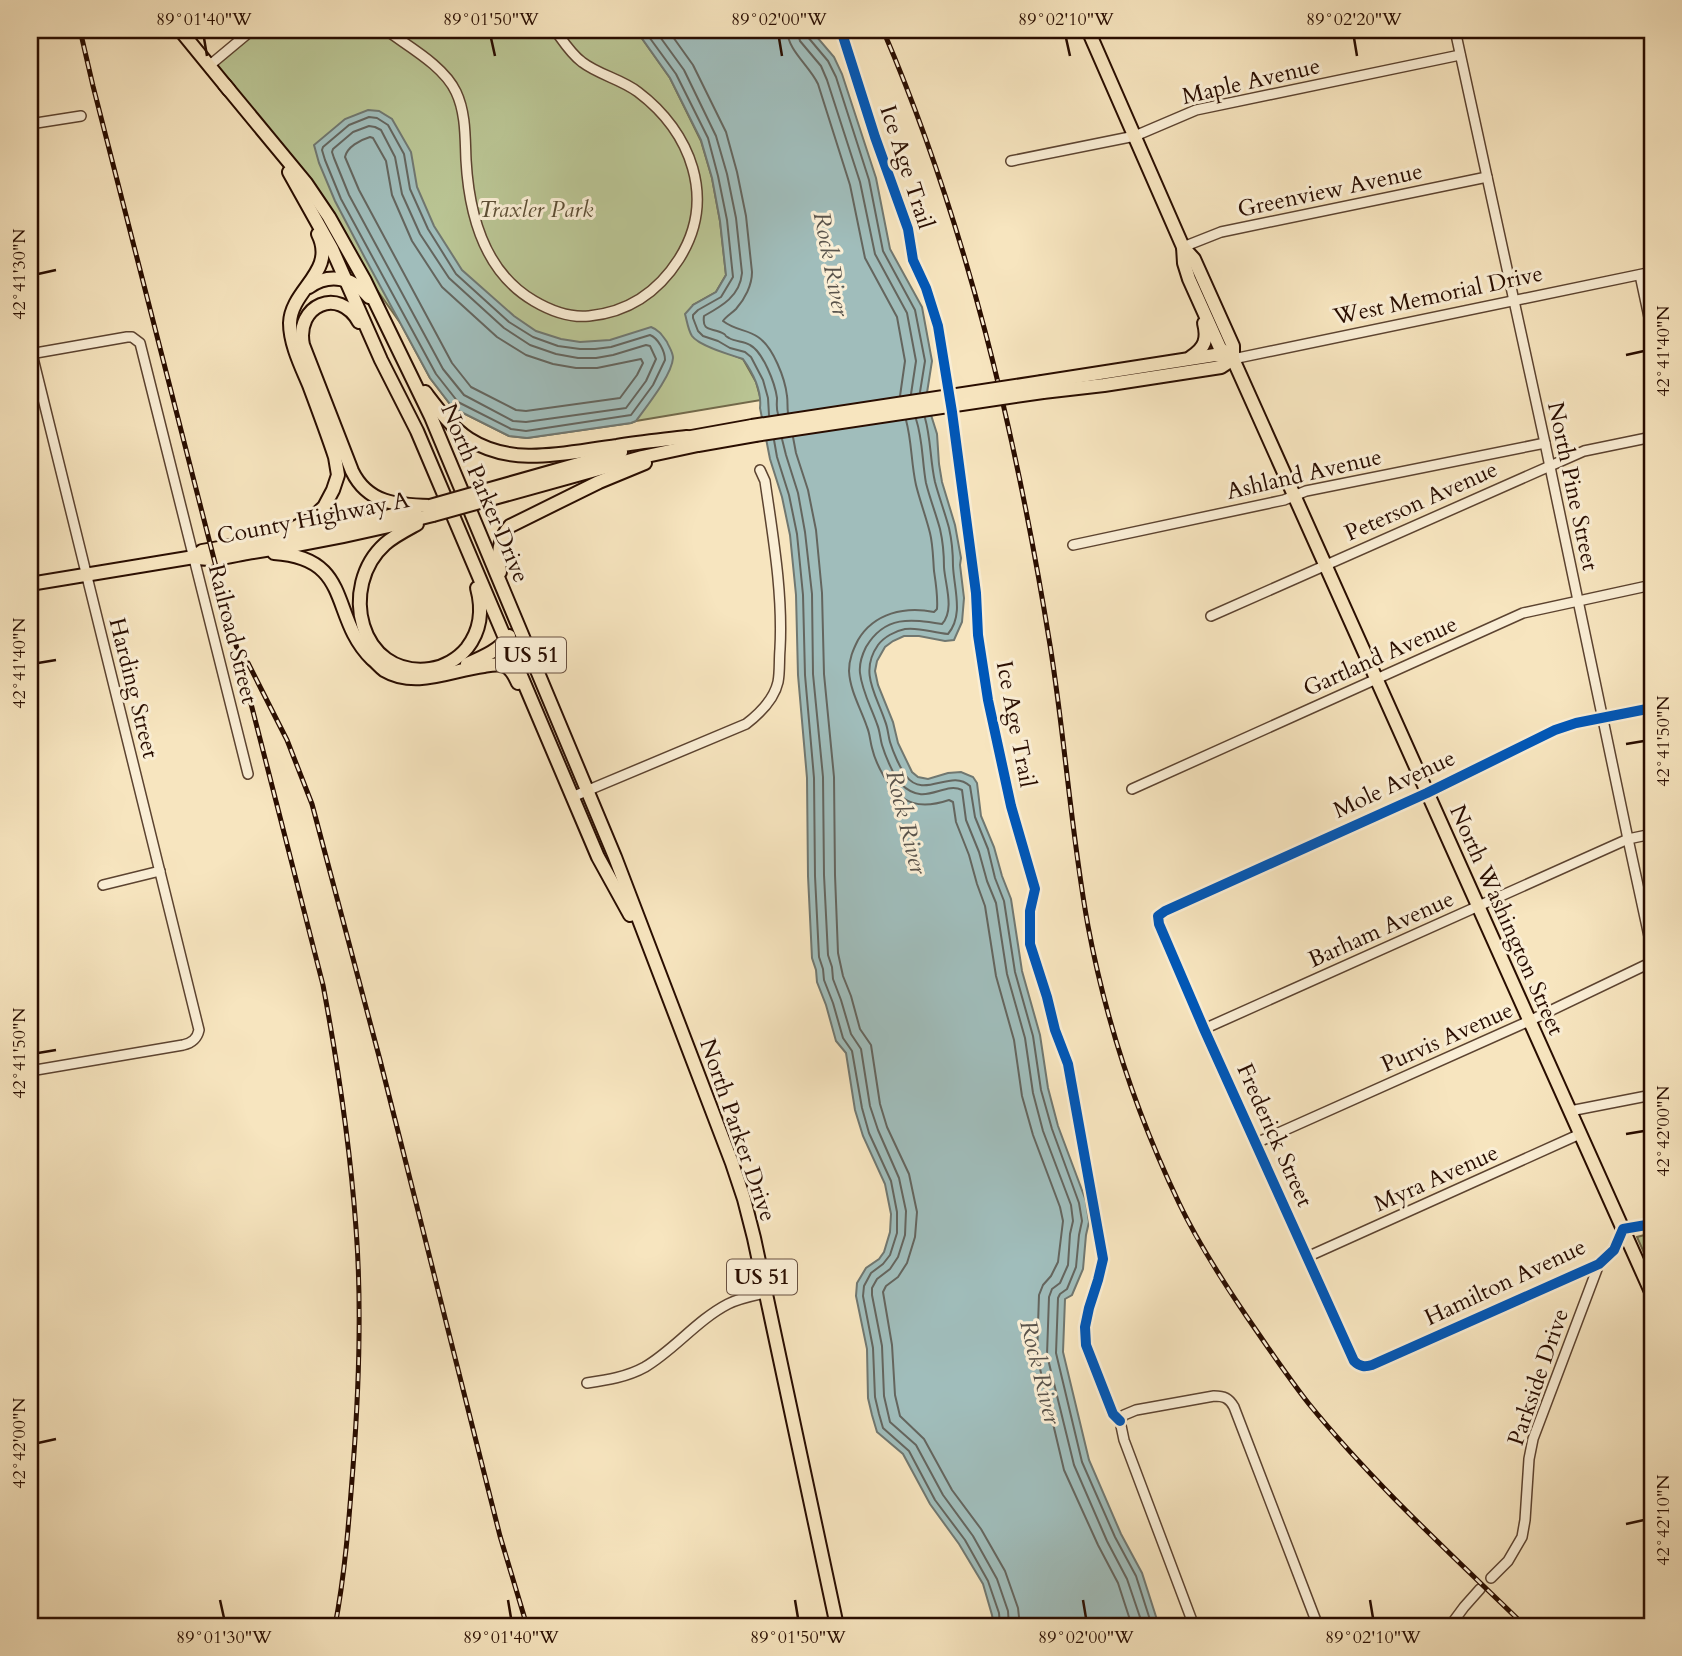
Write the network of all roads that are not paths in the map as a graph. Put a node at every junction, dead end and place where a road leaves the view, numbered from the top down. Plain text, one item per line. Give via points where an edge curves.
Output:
1 (180, 30) edge
2 (252, 30) edge
3 (386, 30) edge
4 (555, 30) edge
5 (1087, 30) edge
6 (1455, 30) edge
7 (1460, 55) junction
8 (210, 65) junction
9 (225, 85) junction
10 (81, 116) dead end
11 (30, 124) edge
12 (1135, 136) junction
13 (1011, 161) dead end
14 (1487, 177) junction
15 (309, 207) junction
16 (1183, 247) junction
17 (1652, 272) edge
18 (1640, 275) junction
19 (346, 281) junction
20 (305, 290) junction
21 (1196, 296) junction
22 (1514, 300) junction
23 (378, 309) junction
24 (1652, 331) edge
25 (30, 351) edge
26 (1233, 359) junction
27 (381, 360) junction
28 (1187, 360) junction
29 (406, 365) junction
30 (1043, 387) junction
31 (1652, 437) edge
32 (692, 441) junction
33 (1545, 443) junction
34 (1549, 466) junction
35 (760, 471) dead end
36 (1294, 496) junction
37 (431, 510) junction
38 (273, 539) junction
39 (464, 544) junction
40 (1073, 545) dead end
41 (256, 552) junction
42 (194, 557) junction
43 (1326, 565) junction
44 (87, 575) junction
45 (501, 583) junction
46 (30, 584) edge
47 (1652, 585) edge
48 (1578, 601) junction
49 (1211, 616) dead end
50 (515, 617) junction
51 (507, 640) junction
52 (444, 674) junction
53 (1377, 678) junction
54 (1652, 708) edge
55 (537, 715) junction
56 (1603, 717) junction
57 (248, 774) dead end
58 (1132, 789) dead end
59 (588, 791) junction
60 (1427, 793) junction
61 (572, 797) junction
62 (1652, 835) edge
63 (1628, 839) junction
64 (160, 871) junction
65 (103, 885) dead end
66 (1478, 906) junction
67 (1158, 916) joint
68 (649, 949) junction
69 (1652, 950) edge
70 (1652, 962) edge
71 (1529, 1021) junction
72 (1204, 1029) junction
73 (30, 1072) edge
74 (1652, 1095) edge
75 (1570, 1111) junction
76 (1580, 1134) junction
77 (1256, 1143) junction
78 (1652, 1224) edge
79 (1623, 1230) junction
80 (1307, 1257) junction
81 (1599, 1264) junction
82 (765, 1293) junction
83 (1652, 1294) edge
84 (1362, 1367) joint
85 (587, 1383) dead end
86 (1491, 1578) dead end
87 (1480, 1589) dead end
88 (835, 1623) edge
89 (1194, 1626) edge
90 (1318, 1626) edge
91 (1450, 1626) edge

1 - 8 main road, North Parker Drive / US 51
2 - 8 street
3 - 4 street via 440,70 454,88 463,116 475,220 500,272 544,307 573,316 600,315 651,292 677,261 693,228 695,175 670,122 635,89 581,62
5 - 12 main road, North Washington Street
6 - 7 street, North Pine Street
7 - 12 street, Maple Avenue via 1196,110
7 - 14 street, North Pine Street
8 - 9 main road, North Parker Drive / US 51
9 - 15 main road, North Parker Drive / US 51 via 282,159
9 - 23 main road, North Parker Drive / US 51 via 306,183
10 - 11 street
12 - 13 street, Maple Avenue
12 - 16 main road, North Washington Street
14 - 16 street, Greenview Avenue via 1221,232
14 - 22 street, North Pine Street
15 - 19 main road, North Parker Drive / US 51
15 - 20 main road via 323,261
16 - 21 main road, North Washington Street
16 - 26 main road, North Washington Street via 1194,260 1233,346
17 - 18 street, West Memorial Drive
18 - 22 street, West Memorial Drive
18 - 24 street
19 - 20 main road via 321,280
19 - 23 main road via 362,288
19 - 27 main road, North Parker Drive / US 51
20 - 38 main road via 292,312 292,336 338,475 324,507
21 - 26 main road, North Washington Street via 1220,348
21 - 28 main road via 1206,342
22 - 26 street, West Memorial Drive
22 - 33 street, North Pine Street
23 - 29 main road, North Parker Drive / US 51
25 - 42 street, Railroad Street via 127,337 138,341
25 - 44 street, Harding Street
26 - 28 main road, West Memorial Drive via 1215,355
26 - 30 main road, West Memorial Drive via 1221,367 1104,385
26 - 36 main road, North Washington Street
27 - 37 main road via 348,308 328,303 306,316 303,345 355,478 376,497
27 - 39 main road, North Parker Drive / US 51 via 417,431
28 - 30 main road, West Memorial Drive
29 - 32 main road via 444,417 469,439 498,451 545,456
29 - 45 main road, North Parker Drive / US 51
30 - 32 main road, County Highway A, bridge
31 - 34 street, Peterson Avenue via 1584,451
32 - 37 main road, County Highway A, bridge
32 - 45 main road via 510,526 499,544
33 - 34 street, North Pine Street
33 - 36 street, Ashland Avenue
34 - 43 street, Peterson Avenue
34 - 48 street, North Pine Street
35 - 59 street via 777,560 781,625 778,683 770,699 746,724
36 - 40 street, Ashland Avenue
36 - 43 main road, North Washington Street
37 - 38 main road, County Highway A
37 - 39 main road via 386,543 371,559 362,581 362,625 373,646 389,660 410,668 433,668 454,659 473,640 481,609
37 - 41 main road, County Highway A via 350,535
38 - 42 main road, County Highway A via 202,551
39 - 51 main road, North Parker Drive / US 51
41 - 42 main road, County Highway A via 203,560
41 - 52 main road via 297,556 319,566 338,593 363,650 384,670 414,678
42 - 44 main road
42 - 57 street, Railroad Street
43 - 49 street, Peterson Avenue
43 - 53 main road, North Washington Street
44 - 46 main road
44 - 64 street, Harding Street
45 - 50 main road, North Parker Drive / US 51
47 - 48 street, Gartland Avenue
48 - 53 street, Gartland Avenue via 1523,613
48 - 56 street, North Pine Street
50 - 51 main road
50 - 59 main road, North Parker Drive / US 51
51 - 52 main road via 483,657
51 - 55 main road, North Parker Drive / US 51
52 - 55 main road via 504,665
53 - 58 street, Gartland Avenue
53 - 60 main road, North Washington Street
54 - 56 street, Mole Avenue
55 - 61 main road, North Parker Drive / US 51
56 - 60 street, Mole Avenue via 1555,730
56 - 63 street, North Pine Street
59 - 61 street
59 - 68 main road, North Parker Drive / US 51
60 - 66 main road, North Washington Street
60 - 67 street, Mole Avenue
61 - 68 main road, North Parker Drive / US 51 via 598,857
62 - 63 street, Barham Avenue
63 - 66 street, Barham Avenue
63 - 69 street, North Pine Street
64 - 65 street
64 - 73 street, Harding Street via 198,1024 195,1039 189,1044
66 - 71 main road, North Washington Street
66 - 72 street, Barham Avenue
67 - 72 street, Frederick Street
68 - 82 main road, North Parker Drive / US 51 via 740,1187
70 - 71 street, Purvis Avenue
71 - 75 main road, North Washington Street
71 - 77 street, Purvis Avenue
72 - 77 street, Frederick Street
74 - 75 street
75 - 76 main road, North Washington Street
76 - 79 main road, North Washington Street
76 - 80 street, Myra Avenue
77 - 80 street, Frederick Street
78 - 79 street
79 - 81 street, Hamilton Avenue via 1614,1250
79 - 83 main road, North Washington Street
80 - 84 street, Frederick Street via 1354,1362
81 - 84 street, Hamilton Avenue
81 - 86 street, Parkside Drive via 1533,1439 1522,1538
82 - 85 street via 713,1313 647,1366
82 - 88 main road, North Parker Drive / US 51
87 - 91 street
89 - 90 street via 1120,1421 1136,1410 1214,1396 1223,1396 1234,1407

